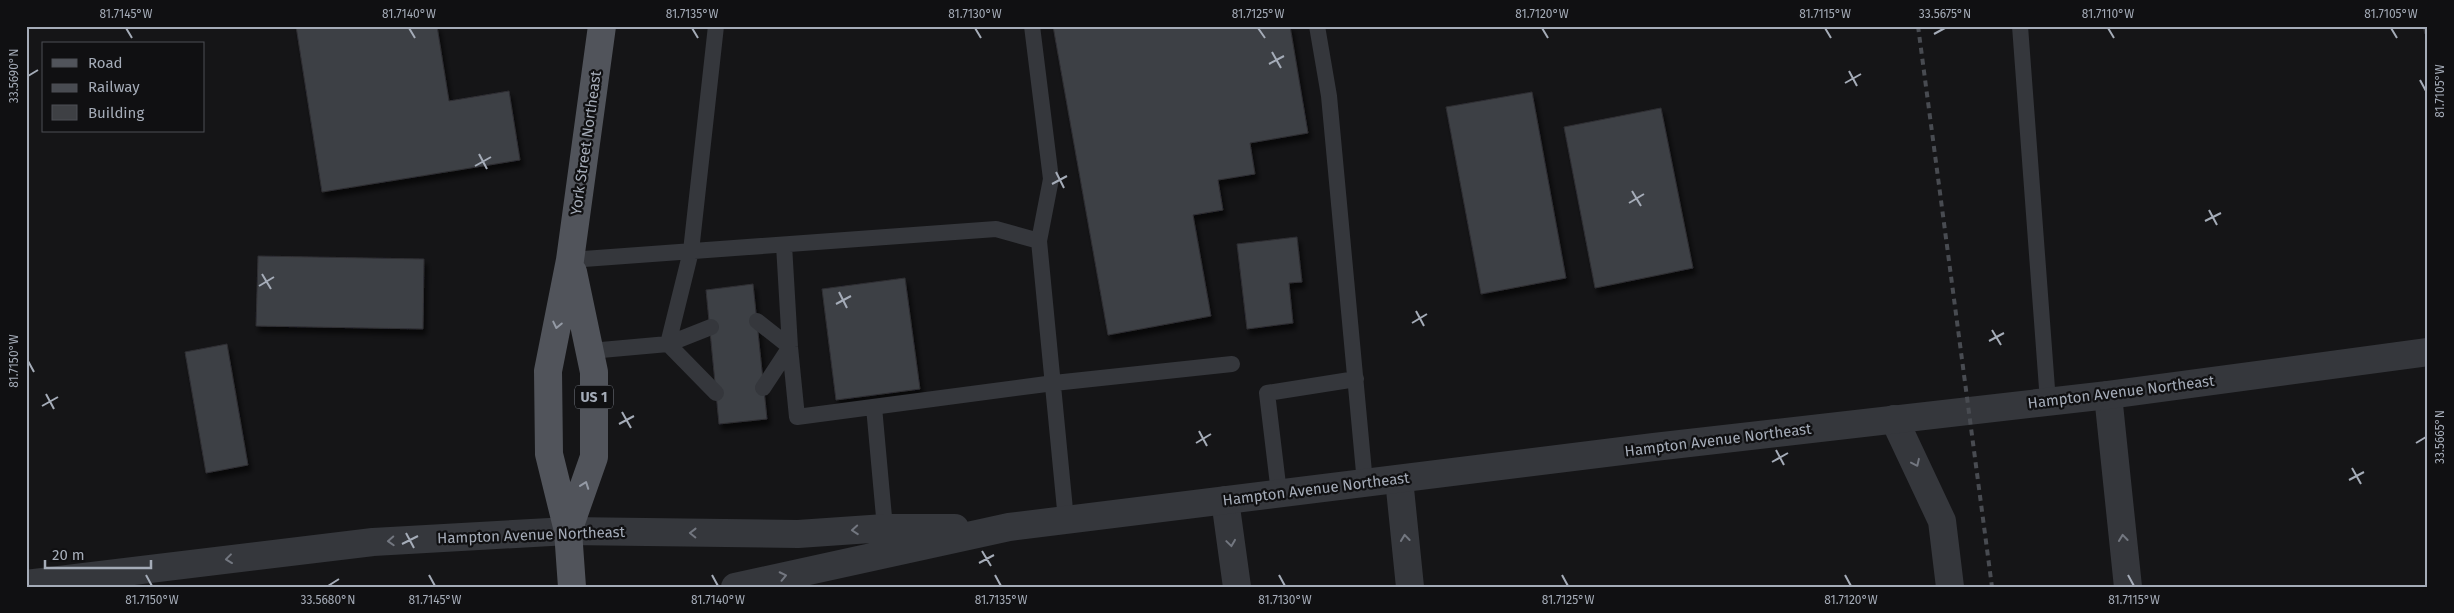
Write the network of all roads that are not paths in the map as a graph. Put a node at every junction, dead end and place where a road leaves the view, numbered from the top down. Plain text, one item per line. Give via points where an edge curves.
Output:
1 (602, 26) edge
2 (716, 26) edge
3 (1032, 26) edge
4 (1317, 26) edge
5 (2020, 26) edge
6 (1040, 241) junction
7 (784, 245) junction
8 (690, 251) junction
9 (570, 260) junction
10 (757, 321) dead end
11 (711, 327) dead end
12 (668, 344) junction
13 (790, 347) junction
14 (590, 350) junction
15 (2428, 352) edge
16 (1232, 364) dead end
17 (1356, 379) junction
18 (1054, 383) junction
19 (764, 388) dead end
20 (716, 393) dead end
21 (2108, 395) junction
22 (2048, 402) junction
23 (874, 408) junction
24 (1894, 419) junction
25 (1399, 479) junction
26 (1365, 483) junction
27 (1279, 493) junction
28 (1225, 500) junction
29 (1066, 520) junction
30 (885, 528) junction
31 (1009, 528) junction
32 (568, 531) junction
33 (26, 584) edge
34 (572, 587) edge
35 (735, 587) edge
36 (1237, 587) edge
37 (1410, 587) edge
38 (1950, 587) edge
39 (2128, 587) edge

1 - 9 main road, York Street Northeast / US 1
2 - 8 lane
3 - 6 lane via 1052,179
4 - 17 lane via 1329,96
5 - 22 lane
6 - 7 lane via 996,229
6 - 18 lane
7 - 8 lane
7 - 13 lane
8 - 9 lane
8 - 12 lane
9 - 14 main road, York Street Northeast / US 1
9 -> 32 main road, York Street Northeast / US 1 via 548,371 549,454
10 - 13 lane
11 - 12 lane
12 - 14 lane
12 - 20 lane
13 - 19 lane
13 - 23 lane via 797,418
32 -> 14 main road, York Street Northeast / US 1 via 594,457 594,372
15 - 21 street, Hampton Avenue Northeast
16 - 18 lane
17 - 26 lane
17 - 27 lane via 1267,393
18 - 23 lane
18 - 29 lane
21 - 22 street, Hampton Avenue Northeast
39 -> 21 street
22 - 24 street, Hampton Avenue Northeast
23 - 30 lane
24 - 25 street, Hampton Avenue Northeast
24 -> 38 street via 1942,521
25 - 26 street, Hampton Avenue Northeast
37 -> 25 street
26 - 27 street, Hampton Avenue Northeast
27 - 28 street, Hampton Avenue Northeast
28 - 29 street, Hampton Avenue Northeast
28 -> 36 street
29 - 31 street, Hampton Avenue Northeast
30 - 31 street, Hampton Avenue Northeast
30 -> 32 street, Hampton Avenue Northeast via 798,534
35 -> 31 street, Hampton Avenue Northeast
32 -> 33 street, Hampton Avenue Northeast via 373,542
32 - 34 main road, York Street Northeast / US 1

